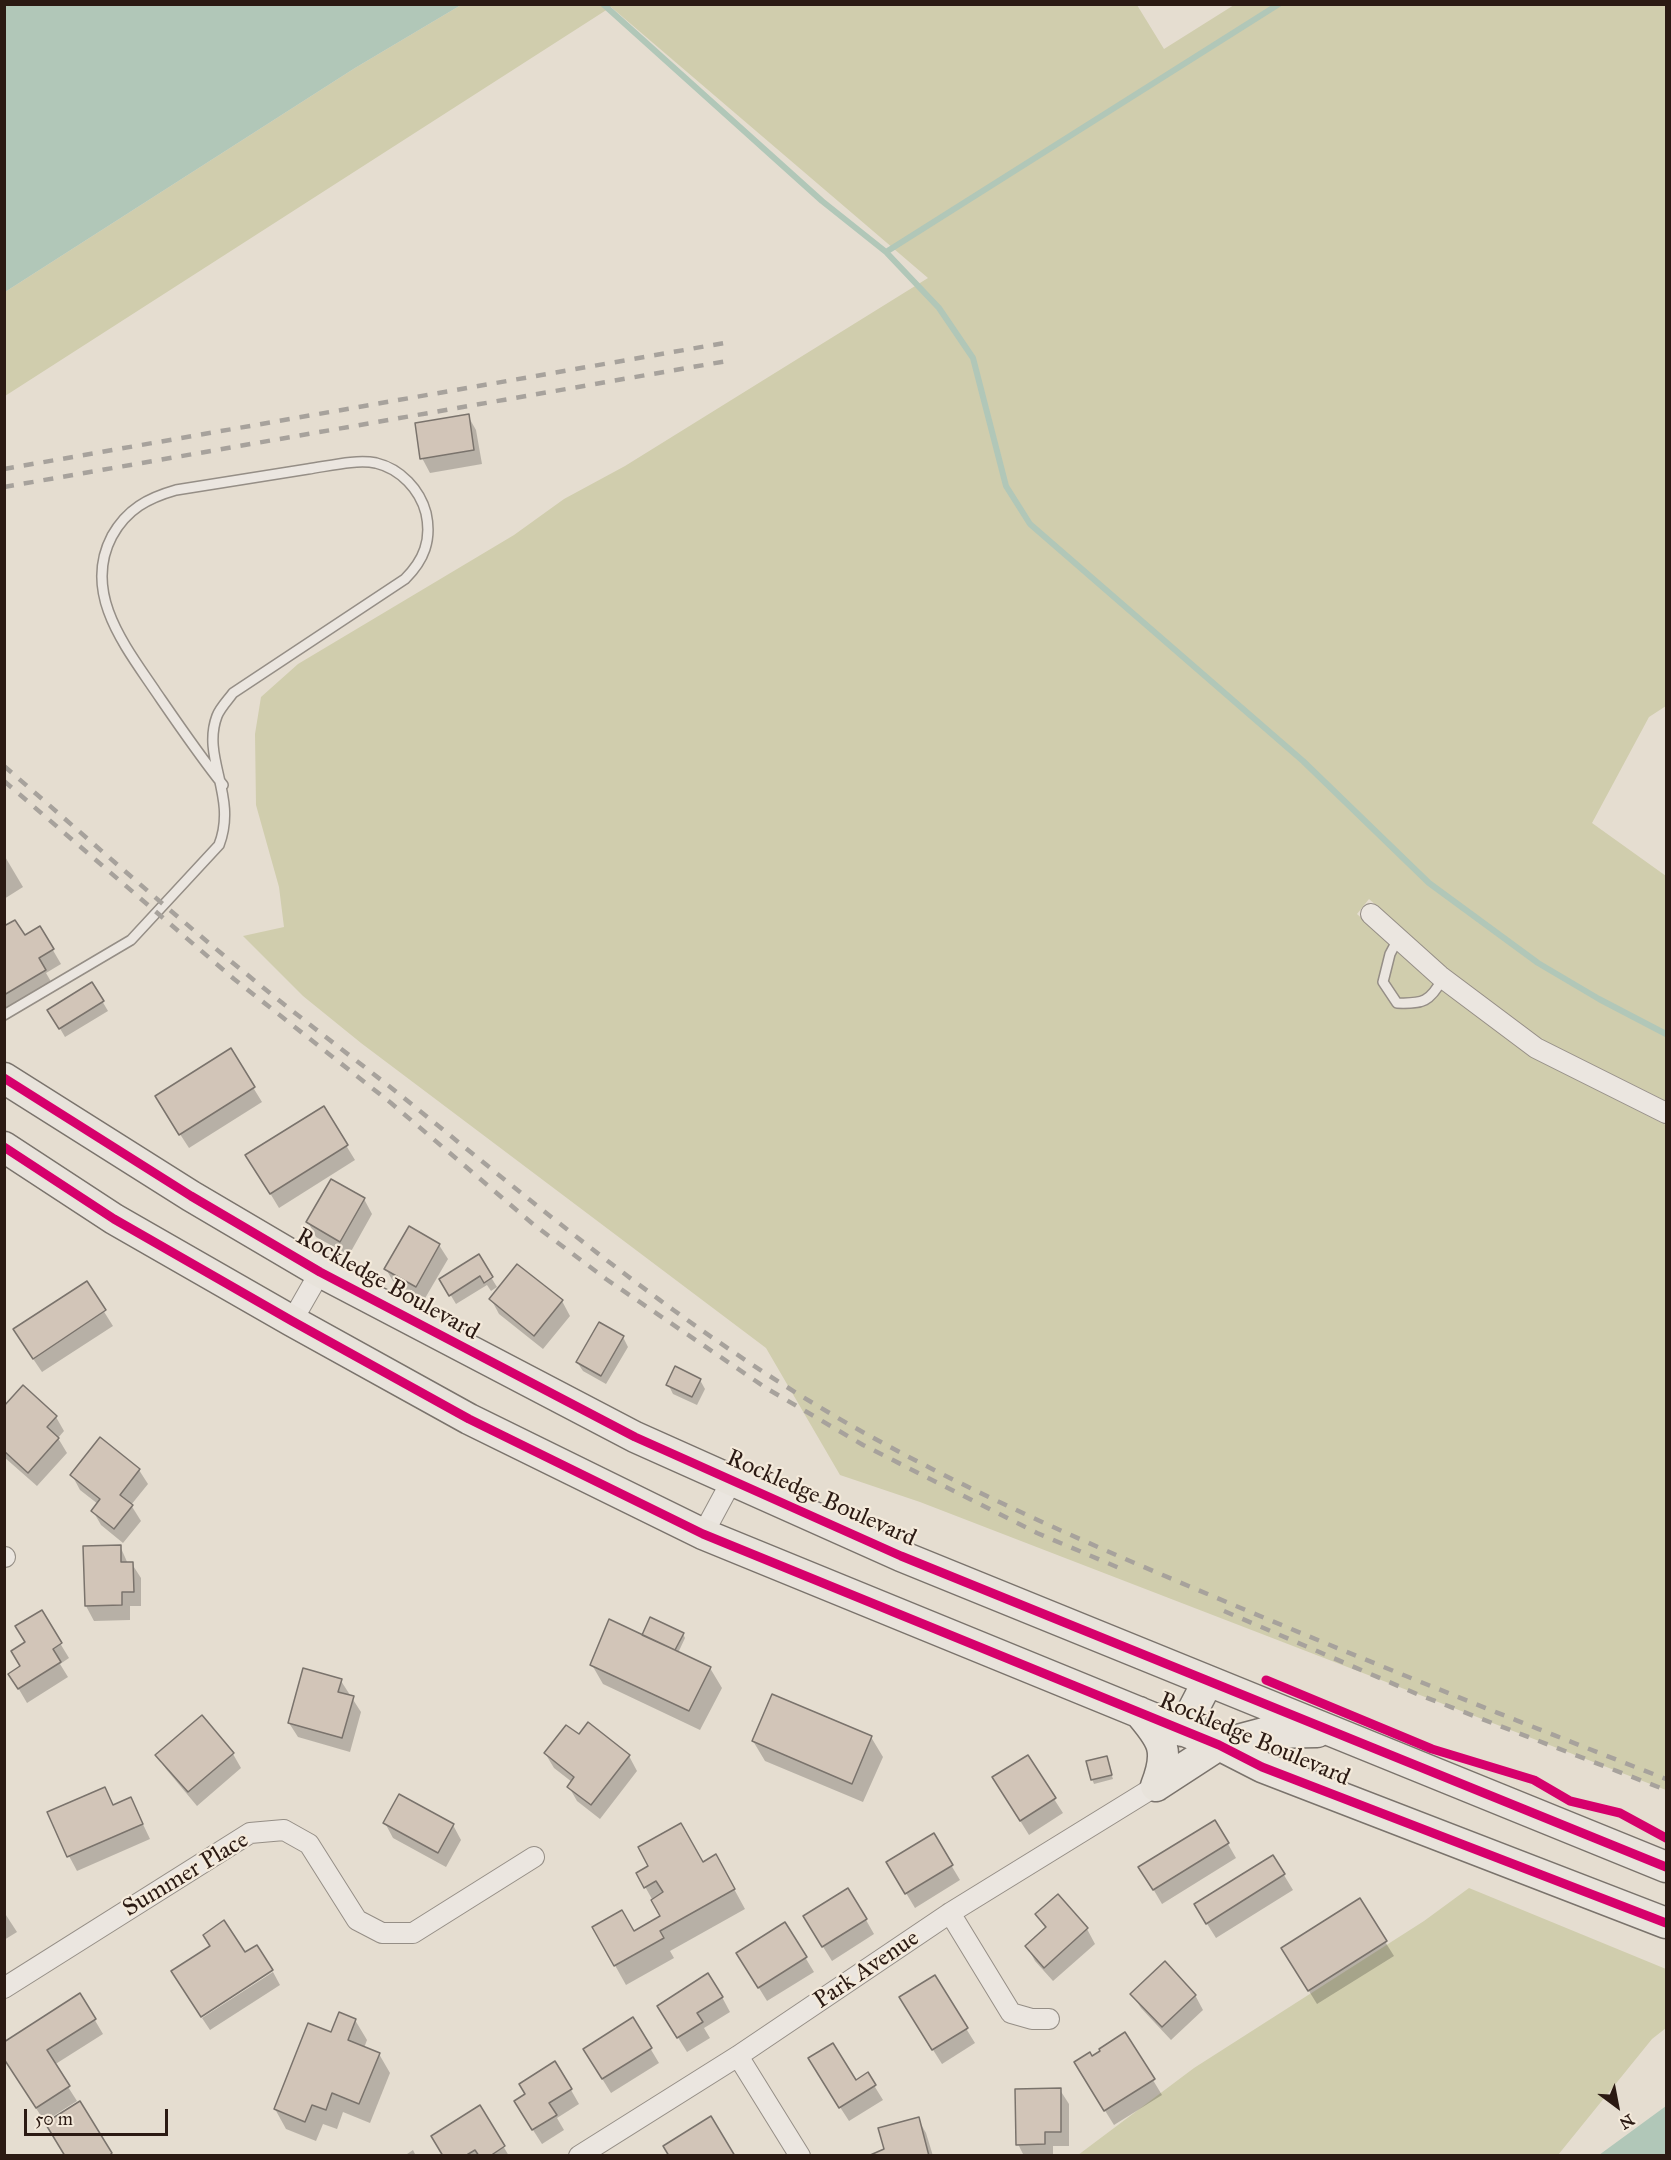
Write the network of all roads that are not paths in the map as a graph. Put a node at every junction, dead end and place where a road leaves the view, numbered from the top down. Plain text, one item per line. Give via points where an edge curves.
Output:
1 (223, 785) junction
2 (1371, 914) dead end
3 (1398, 939) junction
4 (1443, 978) junction
5 (4, 1014) edge
6 (4, 1078) edge
7 (1666, 1113) edge
8 (4, 1147) edge
9 (320, 1272) junction
10 (292, 1321) junction
11 (731, 1482) junction
12 (703, 1534) junction
13 (1208, 1681) junction
14 (1139, 1712) junction
15 (1182, 1731) junction
16 (1329, 1732) junction
17 (1219, 1744) junction
18 (1156, 1786) junction
19 (534, 1857) dead end
20 (1666, 1867) edge
21 (950, 1913) junction
22 (1666, 1923) edge
23 (4, 1988) edge
24 (1049, 2019) dead end
25 (738, 2056) junction
26 (579, 2156) edge
27 (800, 2156) edge

1 - 1 lane via 214,759 213,729 217,713 233,693 405,579 418,566 427,546 429,525 416,489 401,475 376,464 345,464 176,490 151,497 131,510 116,528 100,570 107,609 133,657
1 - 5 lane via 226,828 219,844 158,914 131,940
2 - 3 street
3 - 4 street
3 - 4 lane via 1383,982 1397,1003 1420,1004 1435,994
4 - 7 street via 1536,1048
6 - 9 main road, Rockledge Boulevard
8 - 10 main road, Rockledge Boulevard via 114,1219
9 - 10 street
9 - 11 main road, Rockledge Boulevard via 614,1427
10 - 12 main road, Rockledge Boulevard via 469,1419
11 - 12 street
11 - 13 main road, Rockledge Boulevard
12 - 14 main road, Rockledge Boulevard
13 - 15 main road
13 - 16 main road, Rockledge Boulevard
14 - 15 main road, Rockledge Boulevard
14 - 18 main road via 1155,1731 1164,1751
15 - 17 main road, Rockledge Boulevard
16 - 17 main road via 1264,1733
16 - 20 main road, Rockledge Boulevard
17 - 18 main road
17 - 22 main road, Rockledge Boulevard via 1262,1767
18 - 21 street, Park Avenue
19 - 23 street, Summer Place via 413,1933 382,1933 357,1920 309,1844 284,1830 250,1833
21 - 24 street via 1011,2013
21 - 25 street, Park Avenue
25 - 26 street, Park Avenue
25 - 27 street

